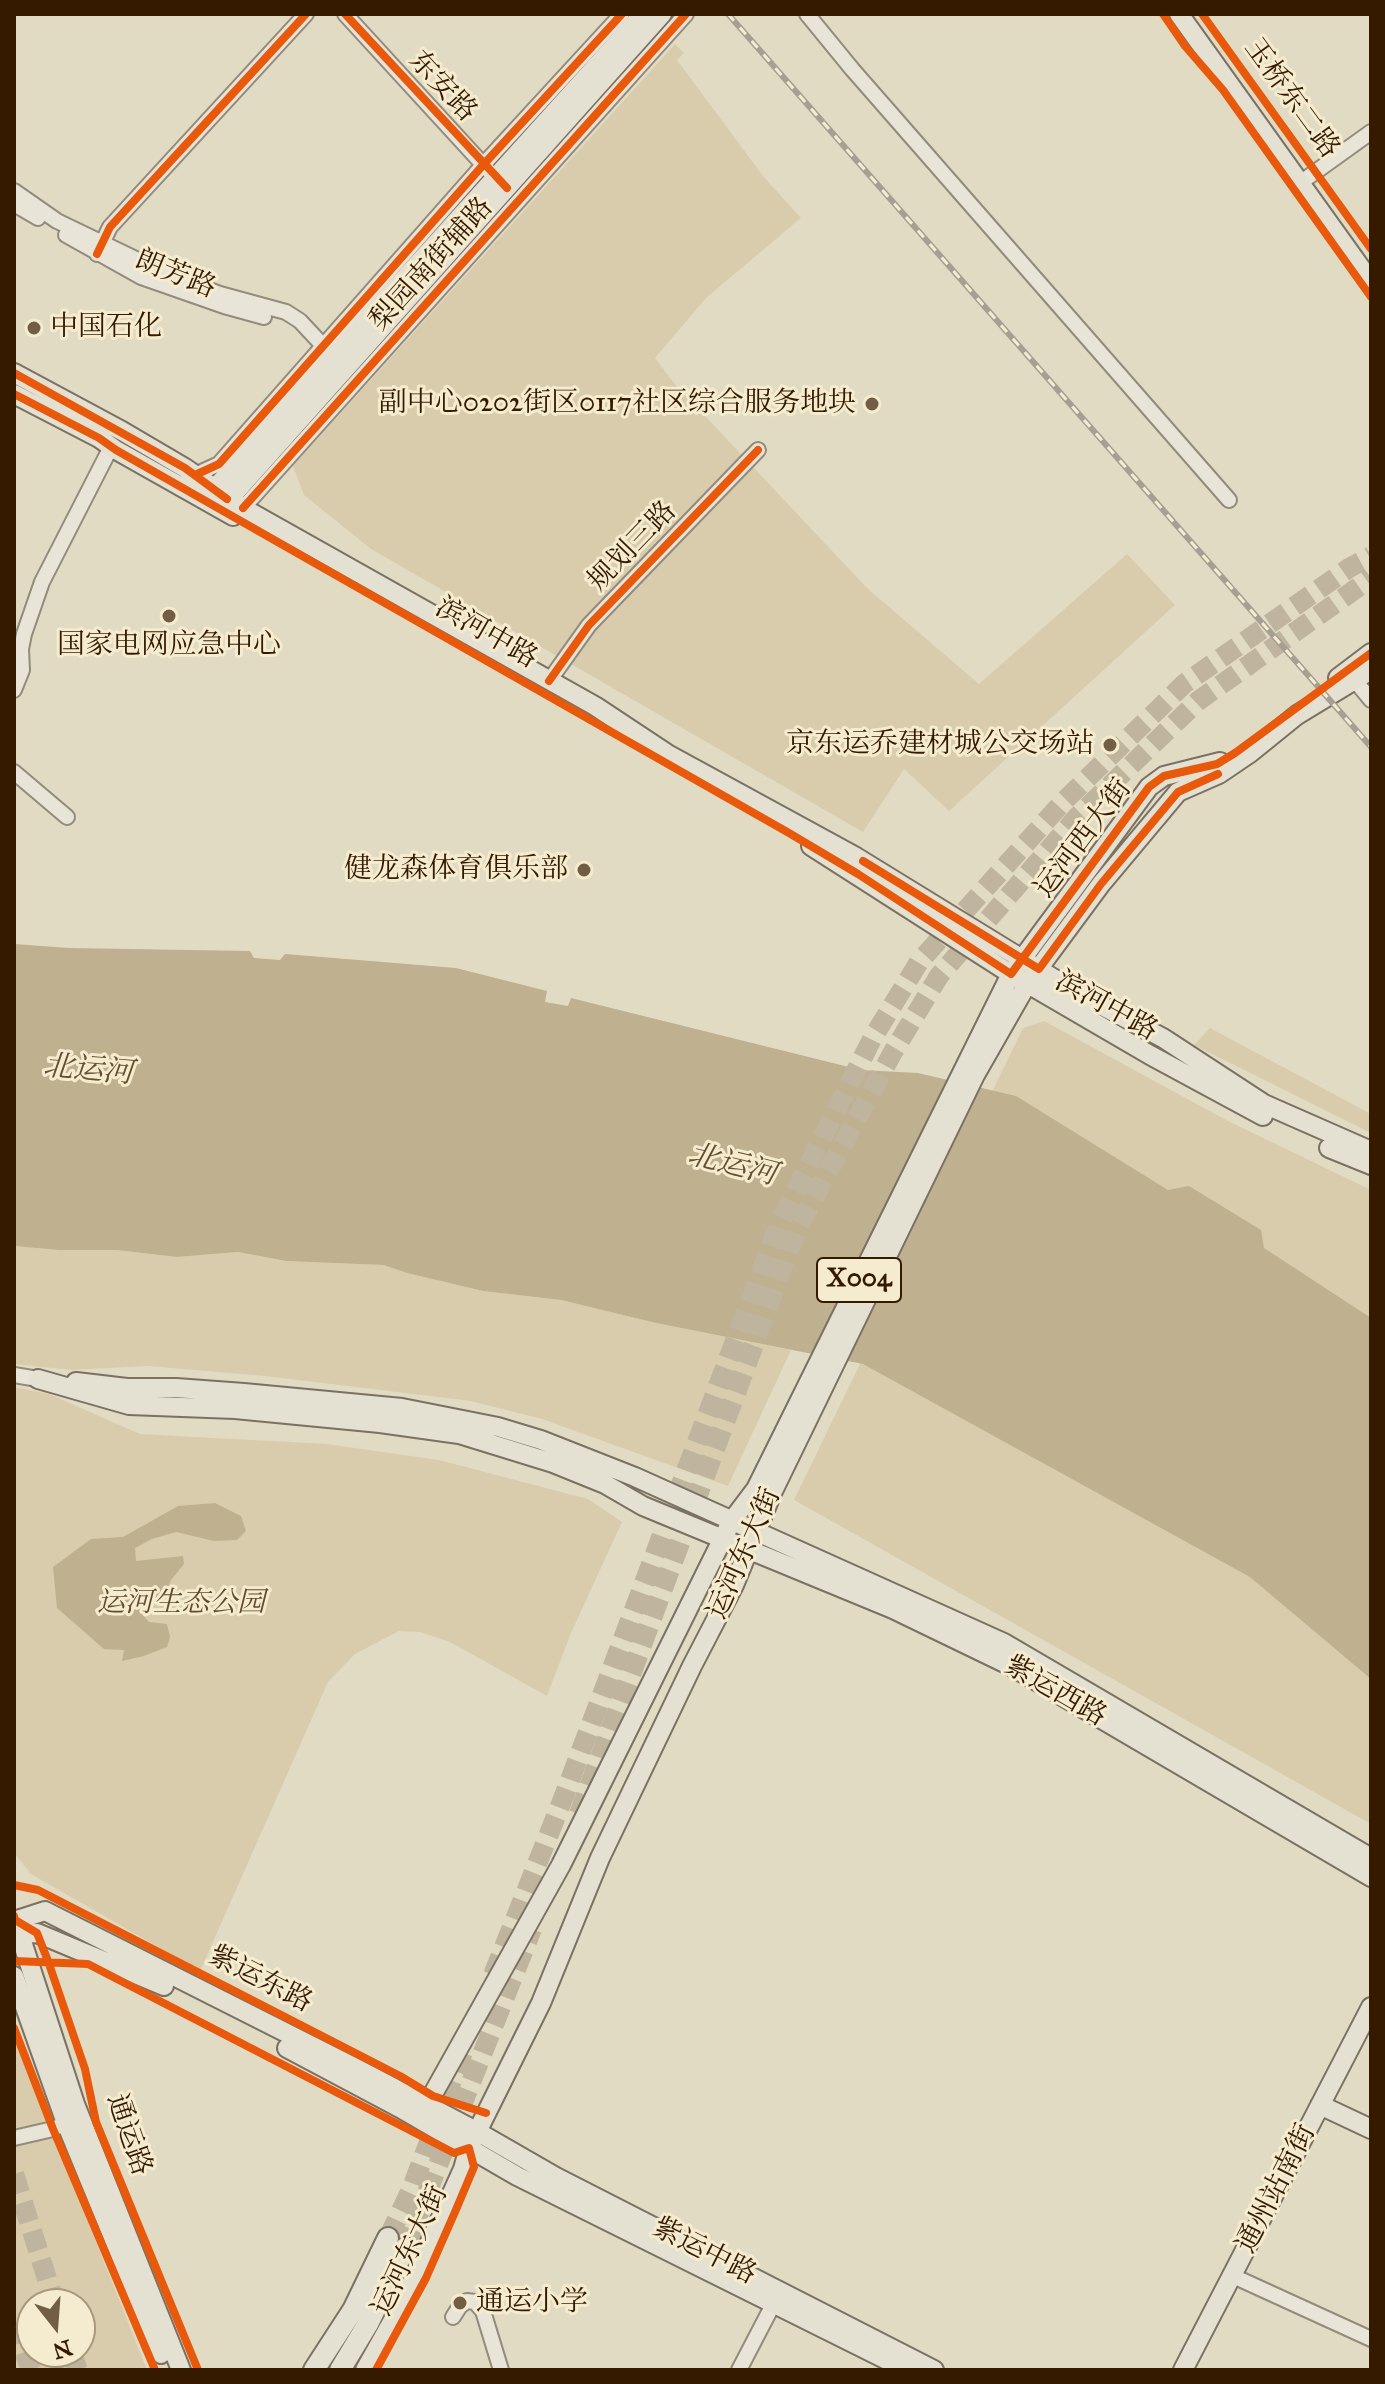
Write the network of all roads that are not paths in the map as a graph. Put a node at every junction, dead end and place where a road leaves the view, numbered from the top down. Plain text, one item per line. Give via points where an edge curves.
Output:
1 (306, 14) edge
2 (345, 14) edge
3 (622, 14) edge
4 (643, 14) edge
5 (662, 14) edge
6 (686, 14) edge
7 (807, 14) edge
8 (1179, 14) edge
9 (1193, 14) edge
10 (1371, 132) edge
11 (495, 176) junction
12 (1305, 180) junction
13 (14, 191) edge
14 (14, 204) edge
15 (99, 250) junction
16 (1371, 263) edge
17 (1371, 282) edge
18 (328, 351) junction
19 (14, 373) edge
20 (14, 394) edge
21 (111, 447) junction
22 (758, 450) dead end
23 (195, 475) junction
24 (1229, 500) dead end
25 (222, 501) junction
26 (1371, 653) edge
27 (1371, 670) edge
28 (1351, 677) junction
29 (549, 681) junction
30 (14, 690) edge
31 (1371, 700) edge
32 (14, 772) edge
33 (67, 817) dead end
34 (1025, 972) junction
35 (1371, 1151) edge
36 (1371, 1165) edge
37 (14, 1375) edge
38 (38, 1379) joint
39 (764, 1491) junction
40 (727, 1530) junction
41 (752, 1541) junction
42 (697, 1587) junction
43 (692, 1666) junction
44 (1371, 1858) edge
45 (1371, 1877) edge
46 (15, 1925) edge
47 (14, 1976) edge
48 (1371, 2007) edge
49 (1371, 2032) edge
50 (1327, 2103) junction
51 (424, 2112) junction
52 (1371, 2119) edge
53 (66, 2123) junction
54 (1371, 2129) edge
55 (14, 2138) edge
56 (473, 2140) junction
57 (1238, 2278) junction
58 (781, 2299) junction
59 (453, 2317) dead end
60 (1371, 2339) edge
61 (168, 2370) edge
62 (181, 2370) edge
63 (314, 2370) edge
64 (340, 2370) edge
65 (365, 2370) edge
66 (501, 2370) edge
67 (739, 2370) edge
68 (749, 2370) edge
69 (907, 2370) edge
70 (934, 2370) edge
71 (1183, 2370) edge
72 (1193, 2370) edge

1 - 15 street via 110,227
2 - 11 street, 东安路
3 - 11 street, 梨园南街辅路
4 - 11 main road
5 - 11 main road
6 - 25 street, 梨园南街辅路
7 - 24 street
8 - 12 main road, 玉桥东二路
9 - 12 main road, 玉桥东二路
10 - 12 street
11 - 18 main road
11 - 25 main road
12 - 16 main road, 玉桥东二路
12 - 17 main road, 玉桥东二路
13 - 15 street, 朗芳路
14 - 15 street, 朗芳路
15 - 18 street, 朗芳路 via 141,277 224,306 300,321
18 - 23 street via 219,464
18 - 25 main road
19 - 23 main road, 滨河中路
20 - 21 main road, 滨河中路
21 - 25 main road, 滨河中路
21 - 30 street via 42,582 24,634 22,670
22 - 29 street, 规划三路 via 589,625
23 - 25 main road, 滨河中路
25 - 29 main road, 滨河中路
25 - 34 main road, 滨河中路
26 - 28 main road, 运河西大街
27 - 28 main road, 运河西大街
28 - 31 street
28 - 34 main road, 运河西大街 via 1219,774 1178,792
28 - 34 main road, 运河西大街 via 1217,764 1164,776 1149,787
29 - 34 main road, 滨河中路 via 669,755 856,857
32 - 33 street
34 - 35 main road, 滨河中路 via 1163,1038 1264,1104
34 - 36 main road, 滨河中路 via 1150,1055 1259,1114
34 - 39 main road, 运河东大街 / X004 via 968,1073
37 - 38 street
38 - 40 main road, 紫运西路 via 244,1393 453,1417 541,1440 635,1477
39 - 40 main road, 运河东大街 / X004
39 - 41 main road, 运河东大街 / X004
40 - 41 main road, 紫运西路
40 - 42 main road, 运河东大街 / X004
41 - 43 main road, 运河东大街 / X004
41 - 44 main road, 紫运西路 via 1004,1643
41 - 45 main road, 紫运西路 via 1011,1666
42 - 43 main road via 711,1586 717,1595 698,1636
42 - 51 main road, 运河东大街 / X004 via 561,1865
43 - 56 main road, 运河东大街 / X004 via 600,1858 541,2003
46 - 51 main road, 紫运东路 via 45,1911
46 - 62 main road, 通运路 via 75,2104
47 - 53 main road, 通运路
48 - 50 main road, 通州站南街
49 - 50 main road, 通州站南街
50 - 52 main road
50 - 54 main road
50 - 57 main road, 通州站南街
51 - 56 main road, 紫运东路
53 - 55 street
53 - 61 main road, 通运路
56 - 58 main road, 紫运中路 via 517,2176
56 - 65 main road, 运河东大街 / X004 via 401,2306
57 - 60 street
57 - 71 main road, 通州站南街
57 - 72 main road, 通州站南街
58 - 67 street
58 - 68 street
58 - 69 main road, 紫运中路
58 - 70 main road, 紫运中路
59 - 66 street via 467,2301 475,2302 483,2311
63 - 64 highway via 397,2243 369,2322

